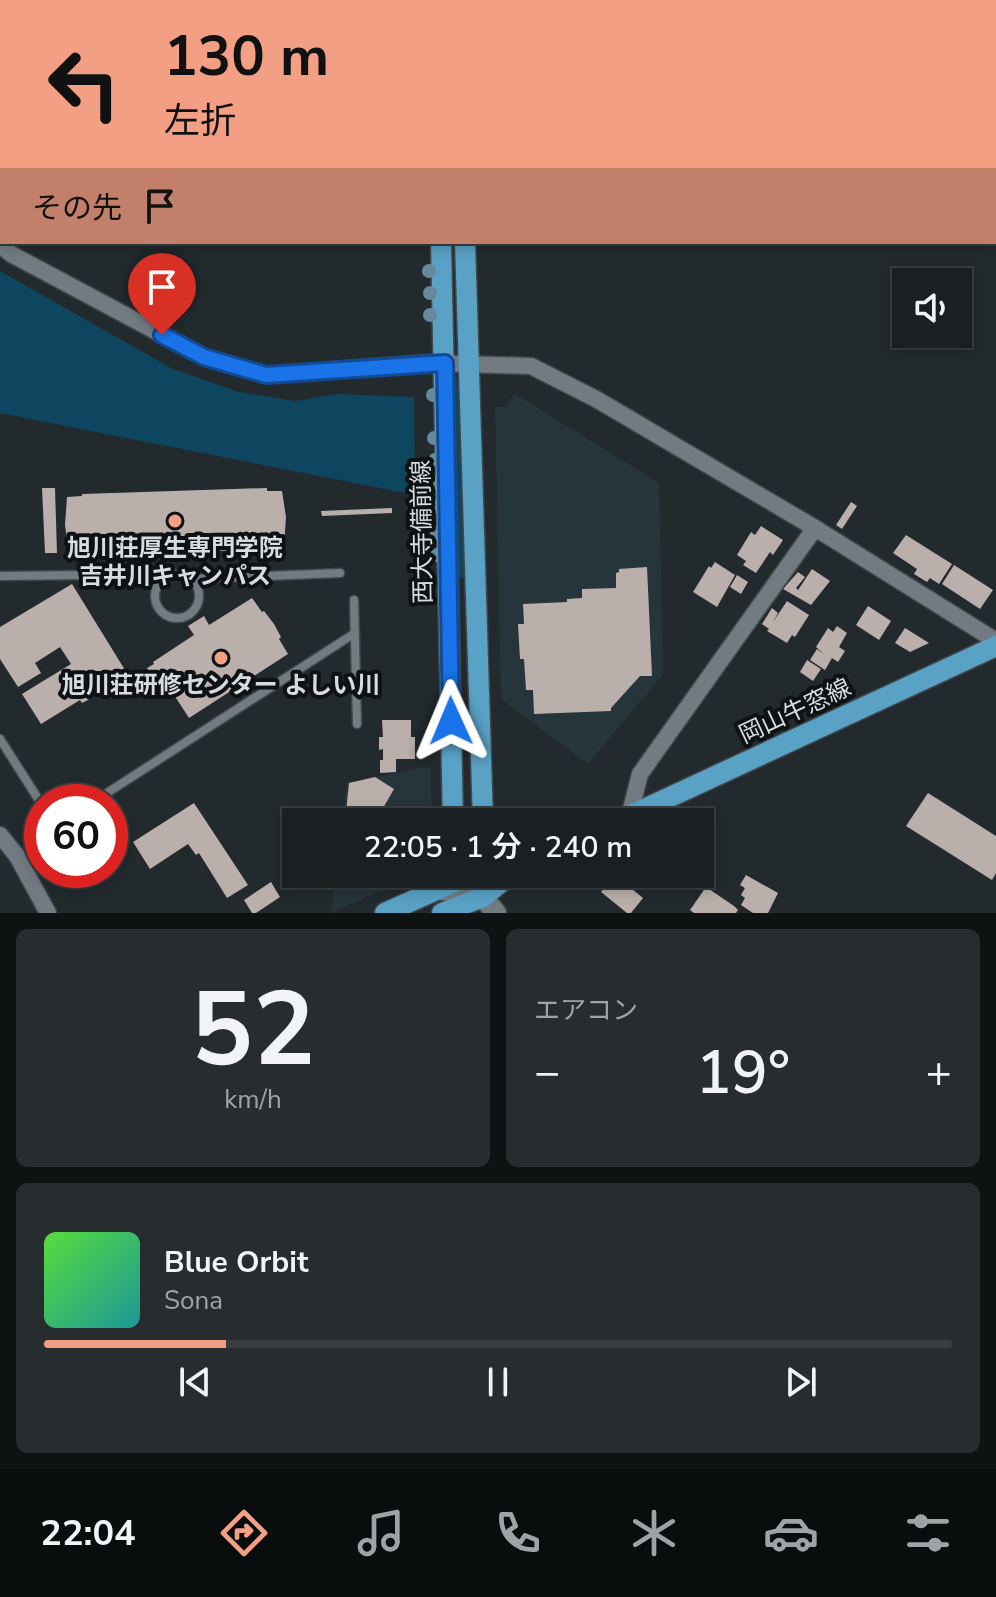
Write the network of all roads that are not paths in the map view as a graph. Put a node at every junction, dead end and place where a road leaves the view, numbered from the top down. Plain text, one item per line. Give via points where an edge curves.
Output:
1 (441, 244) edge
2 (465, 244) edge
3 (0, 245) edge
4 (445, 363) junction
5 (467, 364) junction
6 (815, 528) junction
7 (340, 573) dead end
8 (170, 574) junction
9 (0, 576) edge
10 (191, 579) junction
11 (354, 600) dead end
12 (355, 633) junction
13 (996, 643) edge
14 (357, 724) dead end
15 (0, 739) edge
16 (29, 784) edge
17 (121, 784) edge
18 (453, 808) edge
19 (483, 808) edge
20 (626, 808) edge
21 (645, 808) edge
22 (0, 835) edge
23 (476, 888) edge
24 (502, 888) edge
25 (435, 889) joint
26 (490, 905) edge
27 (48, 913) edge
28 (385, 913) edge
29 (442, 913) edge

1 - 4 main road, 西大寺備前線
2 - 5 main road, 西大寺備前線
3 - 4 street via 204,357 266,375
4 - 5 street
4 - 18 main road, 西大寺備前線
5 - 6 street via 531,366
5 - 19 main road, 西大寺備前線
6 - 13 street
6 - 20 street via 640,774
7 - 10 lane
8 - 9 lane
8 - 10 lane
8 - 10 lane via 158,583 154,597 159,610 172,619 187,617 197,606 199,591
11 - 12 lane
12 - 14 lane
12 - 17 lane
13 - 21 main road, 岡山牛窓線
15 - 16 lane
22 - 27 street
23 - 26 main road
24 - 26 main road
25 - 26 street
25 - 28 main road
26 - 29 main road

